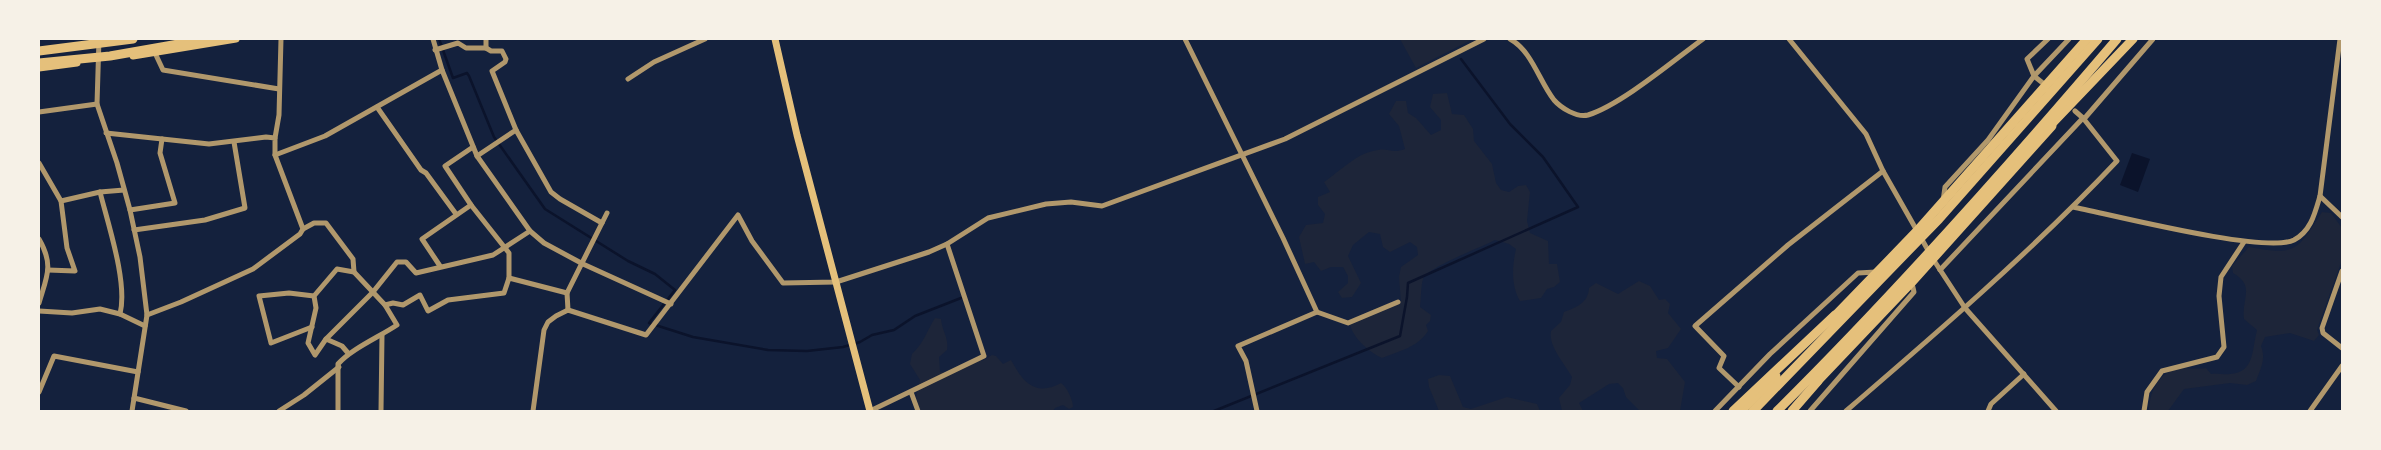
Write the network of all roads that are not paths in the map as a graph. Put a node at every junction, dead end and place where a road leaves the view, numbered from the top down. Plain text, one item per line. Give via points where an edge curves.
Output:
1 (99, 39) edge
2 (104, 39) edge
3 (133, 39) edge
4 (207, 39) edge
5 (236, 39) edge
6 (281, 39) edge
7 (433, 39) edge
8 (486, 39) edge
9 (706, 39) edge
10 (775, 39) edge
11 (1185, 39) edge
12 (1484, 39) edge
13 (1510, 39) edge
14 (1703, 39) edge
15 (1788, 39) edge
16 (2048, 39) edge
17 (2069, 39) edge
18 (2087, 39) edge
19 (2098, 39) edge
20 (2118, 39) edge
21 (2127, 39) edge
22 (2133, 39) edge
23 (2153, 39) edge
24 (2340, 39) edge
25 (458, 41) edge
26 (39, 47) edge
27 (486, 48) junction
28 (435, 50) junction
29 (39, 51) edge
30 (155, 53) junction
31 (98, 61) junction
32 (39, 64) edge
33 (39, 68) edge
34 (2335, 68) junction
35 (442, 70) junction
36 (2342, 71) edge
37 (2034, 76) junction
38 (628, 79) dead end
39 (2044, 84) dead end
40 (279, 89) junction
41 (97, 104) junction
42 (377, 107) junction
43 (2075, 111) dead end
44 (39, 112) edge
45 (2084, 118) junction
46 (516, 130) junction
47 (106, 133) junction
48 (275, 138) junction
49 (162, 139) junction
50 (234, 142) junction
51 (472, 147) junction
52 (1242, 154) junction
53 (275, 155) junction
54 (477, 156) junction
55 (39, 164) edge
56 (2005, 168) junction
57 (1883, 172) junction
58 (124, 190) junction
59 (100, 192) junction
60 (2320, 196) junction
61 (61, 201) junction
62 (1944, 201) junction
63 (471, 205) junction
64 (2073, 207) junction
65 (130, 210) junction
66 (606, 213) dead end
67 (456, 214) junction
68 (2342, 217) edge
69 (602, 223) junction
70 (303, 229) junction
71 (134, 230) junction
72 (530, 231) junction
73 (1917, 231) junction
74 (39, 239) edge
75 (2244, 242) junction
76 (947, 244) junction
77 (505, 248) junction
78 (1933, 260) junction
79 (583, 264) junction
80 (440, 266) junction
81 (48, 270) junction
82 (1940, 270) junction
83 (2342, 271) edge
84 (354, 272) junction
85 (1878, 272) junction
86 (509, 278) junction
87 (836, 282) junction
88 (1912, 282) junction
89 (373, 292) junction
90 (567, 293) junction
91 (314, 296) junction
92 (1398, 302) dead end
93 (39, 303) edge
94 (671, 304) junction
95 (385, 305) junction
96 (1965, 308) junction
97 (568, 310) junction
98 (39, 311) edge
99 (1317, 312) junction
100 (120, 314) junction
101 (147, 315) junction
102 (1835, 315) junction
103 (145, 326) junction
104 (312, 327) junction
105 (382, 335) junction
106 (326, 339) junction
107 (2342, 348) edge
108 (348, 353) junction
109 (2342, 366) edge
110 (339, 367) junction
111 (138, 372) junction
112 (2024, 374) junction
113 (1739, 387) junction
114 (39, 392) edge
115 (911, 392) junction
116 (134, 398) junction
117 (132, 411) edge
118 (186, 411) edge
119 (279, 411) edge
120 (338, 411) edge
121 (381, 411) edge
122 (532, 411) edge
123 (870, 411) edge
124 (918, 411) edge
125 (1257, 411) edge
126 (1715, 411) edge
127 (1733, 411) edge
128 (1741, 411) edge
129 (1753, 411) edge
130 (1777, 411) edge
131 (1790, 411) edge
132 (1810, 411) edge
133 (1846, 411) edge
134 (1988, 411) edge
135 (2056, 411) edge
136 (2144, 411) edge
137 (2310, 411) edge

1 - 2 main road
1 - 26 main road
1 - 31 street
3 - 29 highway
4 - 32 highway via 110,56
5 - 30 main road
6 - 40 street
7 - 28 street
8 - 27 street
9 - 38 street via 654,62
10 - 87 main road via 794,126
11 - 52 street
12 - 52 street via 1284,139
13 - 14 street via 1522,49 1555,101 1565,110 1586,115 1613,104
15 - 57 street via 1866,134
16 - 37 street via 2026,59
17 - 37 street
18 - 62 highway
19 - 129 highway via 1939,219
20 - 56 highway
21 - 78 highway
22 - 56 highway via 2065,112
23 - 45 street
24 - 34 street
25 - 27 street via 466,48
25 - 28 street
27 - 46 street via 502,51 506,59 492,71
28 - 35 street
30 - 31 main road
30 - 40 street via 163,70
31 - 33 main road
31 - 41 street
34 - 36 street
34 - 60 street
35 - 42 street
35 - 51 street
37 - 39 street
37 - 62 street via 1988,140 1945,187
40 - 48 street
41 - 44 street
41 - 47 street
42 - 53 street via 324,136
42 - 67 street
43 - 45 street
45 - 64 street via 2117,161
45 - 82 street
46 - 54 street
46 - 69 street via 551,192
47 - 49 street
47 - 58 street
48 - 50 street
48 - 53 street
49 - 50 street via 209,144
49 - 65 street via 160,153 175,203
50 - 71 street via 245,208 204,220
51 - 54 street
51 - 63 street via 445,166
52 - 76 street via 1102,206 1070,202 1046,204 988,218
52 - 99 street
53 - 70 street
54 - 72 street
55 - 61 street
56 - 130 highway via 1873,313
57 - 73 street
57 - 113 street via 1788,245 1696,326 1724,356 1719,368
58 - 59 street
58 - 65 street
59 - 61 street
59 - 100 street via 117,260
60 - 68 street
60 - 75 street via 2315,215 2303,235 2285,244
61 - 81 street via 67,248 75,271
62 - 73 highway
63 - 67 street
63 - 77 street
64 - 75 street
64 - 96 street
65 - 71 street
66 - 69 street
67 - 80 street via 422,239
69 - 79 street
70 - 84 street via 326,223 353,259
70 - 101 street via 253,269
71 - 101 street
72 - 77 street
72 - 79 street via 544,243
73 - 78 street
73 - 85 highway
74 - 81 street via 48,253
75 - 136 street via 2221,277 2222,352 2217,357 2162,371 2147,392
76 - 87 street
76 - 115 street via 984,356
77 - 80 street via 492,256
77 - 86 street via 509,254
78 - 82 street
78 - 88 highway
79 - 90 street
79 - 94 street
80 - 89 street via 416,273 406,262 397,262
81 - 93 street
82 - 96 street
83 - 107 street via 2322,333
84 - 89 street
84 - 91 street via 337,270
85 - 102 highway
85 - 113 street via 1858,273
86 - 90 street
86 - 95 street via 504,293 448,300 428,311 420,295 403,305
87 - 94 street via 783,283 738,216
87 - 123 main road
88 - 131 highway
88 - 132 street via 1914,292
89 - 95 street
89 - 106 street
90 - 97 street
91 - 104 street via 316,308
91 - 104 street via 289,293 260,296 271,343
92 - 99 street via 1348,323
94 - 97 street via 646,335
95 - 105 street via 397,325
96 - 112 street
96 - 133 street
97 - 122 street via 556,316 544,330
98 - 100 street via 72,313 100,309
99 - 125 street via 1238,346 1246,361
100 - 103 street
101 - 103 street
102 - 127 highway
102 - 128 highway
103 - 111 street
104 - 106 street via 308,343 315,355
105 - 108 street
105 - 121 street
106 - 108 street via 342,346
108 - 110 street
109 - 137 street
110 - 119 street
110 - 120 street
111 - 114 street via 54,356
111 - 116 street
112 - 134 street via 1991,404
112 - 135 street
113 - 126 street
115 - 123 street
115 - 124 street
116 - 117 street
116 - 118 street

